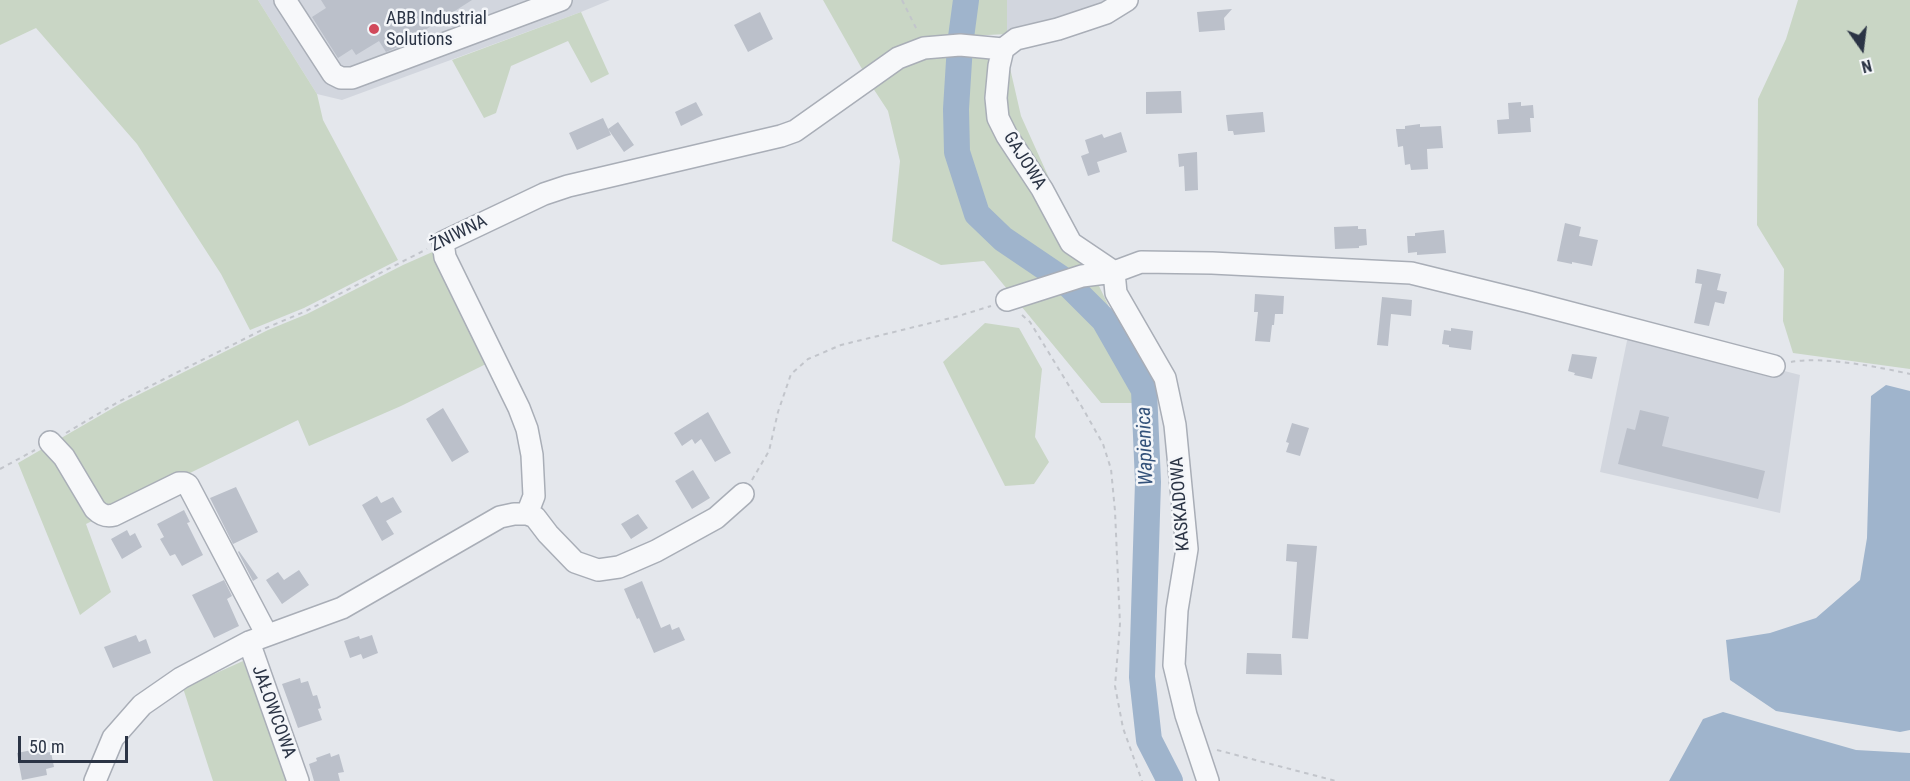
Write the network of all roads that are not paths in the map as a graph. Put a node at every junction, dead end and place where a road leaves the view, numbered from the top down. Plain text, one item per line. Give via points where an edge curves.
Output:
1 (285, 0) edge
2 (561, 0) edge
3 (1127, 0) edge
4 (1003, 49) junction
5 (1114, 272) junction
6 (1007, 300) road end
7 (1774, 366) road end
8 (50, 442) road end
9 (743, 494) road end
10 (527, 514) junction
11 (258, 639) junction
12 (95, 781) edge
13 (298, 781) edge
14 (1208, 781) edge

1 - 2 street via 333,74 352,78
3 - 4 street via 1087,20 1016,39
4 - 5 street, GAJOWA via 996,98 998,118 1006,136 1042,189 1071,243
4 - 10 street, ŻNIWNA via 929,47 898,58 795,131 568,186 443,242 446,257 527,429 534,496
5 - 6 street via 1082,276
5 - 7 street via 1141,262 1411,273
5 - 14 street, KASKADOWA via 1116,292 1166,378 1175,425 1187,549 1174,665
8 - 11 street, JAŁOWCOWA via 100,514 114,515 179,483 188,485
9 - 10 street via 716,518 656,551 619,567 598,570 575,562
10 - 11 street via 500,517 342,608
11 - 12 street via 181,678 142,705 113,738
11 - 13 street, JAŁOWCOWA

